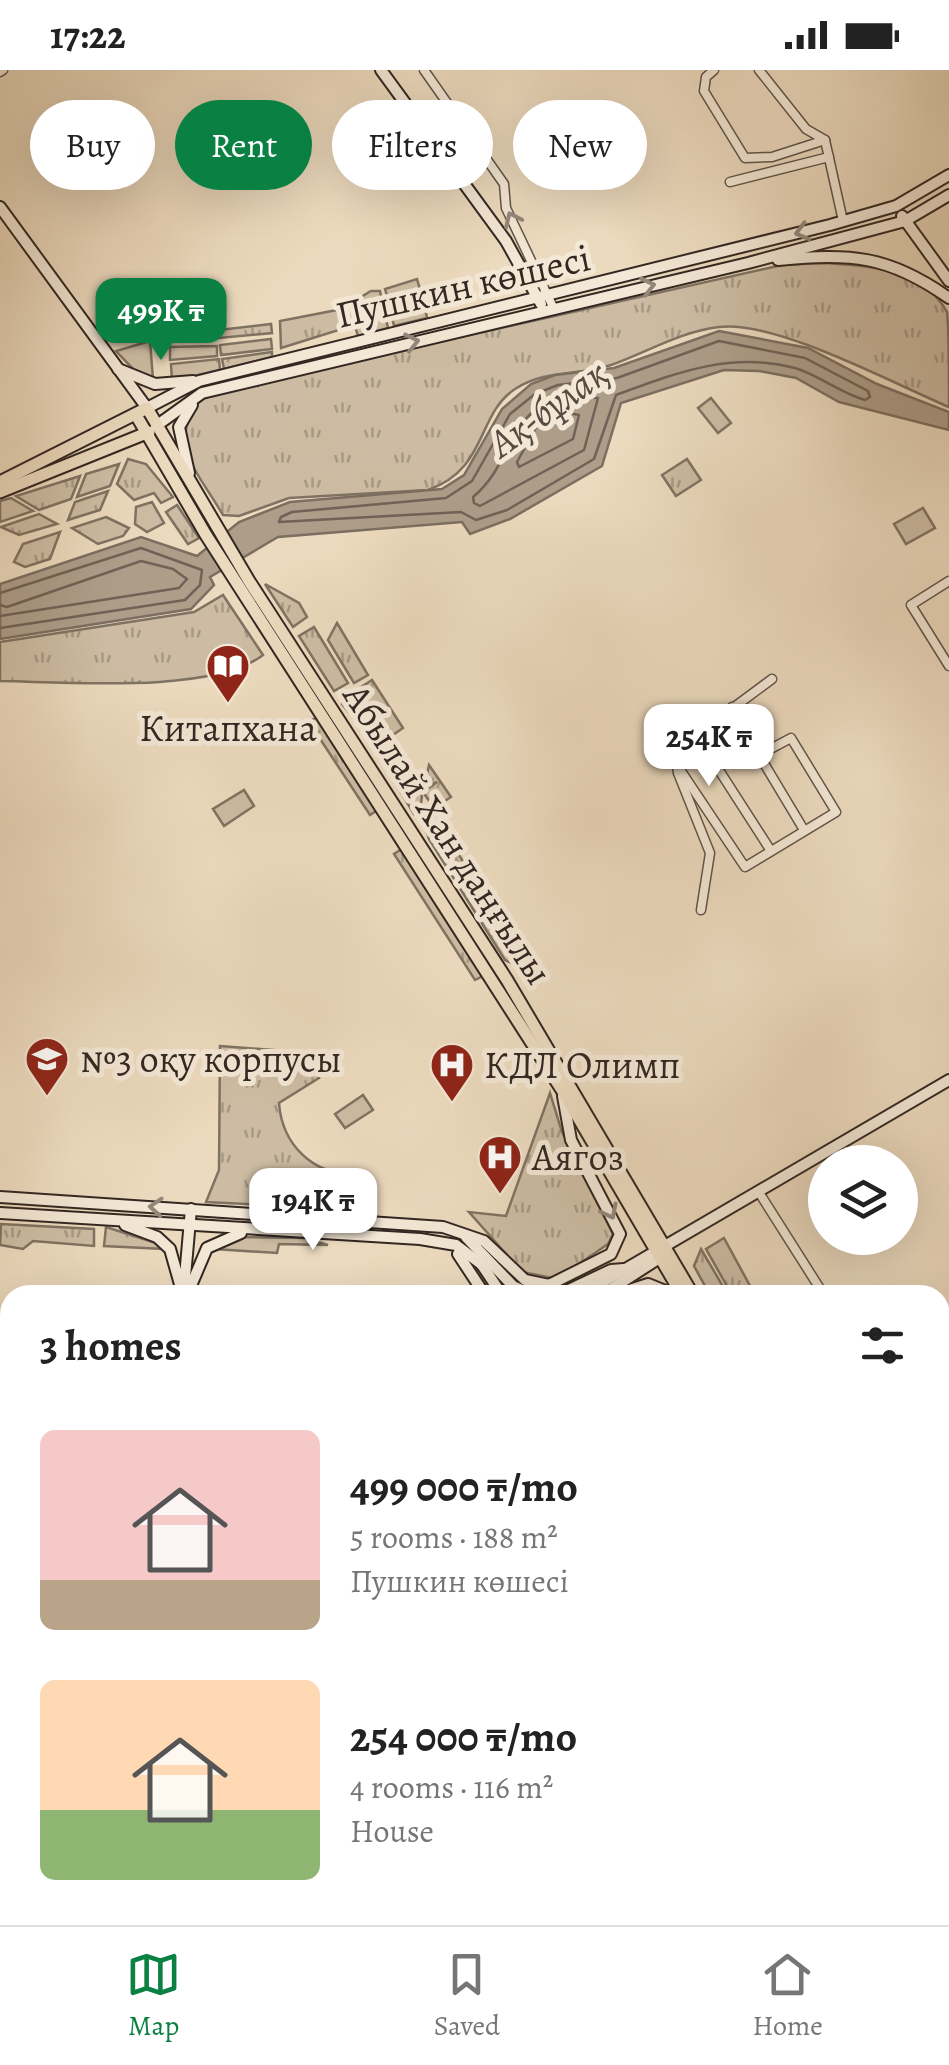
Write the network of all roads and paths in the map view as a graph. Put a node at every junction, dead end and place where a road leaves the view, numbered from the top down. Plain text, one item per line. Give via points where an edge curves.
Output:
1 (381, 70) edge
2 (424, 70) edge
3 (714, 70) edge
4 (759, 70) edge
5 (825, 140) junction
6 (828, 157) junction
7 (949, 175) edge
8 (730, 182) dead end
9 (949, 195) edge
10 (896, 206) junction
11 (0, 207) edge
12 (843, 221) junction
13 (905, 221) junction
14 (748, 263) junction
15 (949, 281) edge
16 (949, 298) edge
17 (546, 303) junction
18 (116, 368) junction
19 (201, 387) junction
20 (141, 412) junction
21 (151, 431) junction
22 (94, 435) junction
23 (101, 454) junction
24 (0, 482) edge
25 (0, 492) edge
26 (196, 493) junction
27 (211, 531) junction
28 (949, 581) edge
29 (244, 584) junction
30 (949, 666) edge
31 (772, 678) dead end
32 (732, 707) junction
33 (754, 745) junction
34 (759, 756) junction
35 (676, 765) junction
36 (804, 830) junction
37 (771, 850) junction
38 (700, 910) dead end
39 (949, 1080) edge
40 (562, 1090) junction
41 (760, 1194) junction
42 (0, 1197) edge
43 (191, 1209) junction
44 (0, 1214) edge
45 (120, 1222) junction
46 (189, 1226) junction
47 (253, 1230) junction
48 (462, 1232) junction
49 (441, 1242) junction
50 (661, 1252) junction
51 (481, 1264) junction
52 (625, 1269) junction
53 (181, 1285) edge
54 (185, 1285) edge
55 (189, 1285) edge
56 (479, 1285) edge
57 (495, 1285) edge
58 (512, 1285) edge
59 (579, 1285) edge
60 (598, 1285) edge
61 (616, 1285) edge
62 (674, 1285) edge
63 (686, 1285) edge
64 (818, 1285) edge

1 - 17 main road
17 -> 2 street via 506,208 504,184
3 - 5 street via 704,90 745,158
4 - 5 street via 806,129
5 - 6 street
6 - 8 street
6 - 12 street
7 - 10 main road, Пушкин көшесі
9 - 13 main road, Пушкин көшесі
10 - 12 main road, Пушкин көшесі
10 - 13 main road
11 - 18 main road
12 -> 17 main road, Пушкин көшесі
13 - 14 main road, Пушкин көшесі
13 - 15 main road
14 - 16 main road via 878,260
17 -> 14 main road, Пушкин көшесі
17 - 19 main road, Пушкин көшесі
18 - 19 main road via 155,384
18 - 20 main road
19 - 20 main road, Пушкин көшесі
19 - 21 main road, Пушкин көшесі
19 - 26 main road via 179,427
20 - 21 main road, Абылай Хан даңғылы
20 - 22 main road, Пушкин көшесі
21 - 23 main road, Пушкин көшесі
21 - 26 main road, Абылай Хан даңғылы
21 - 27 main road, Абылай Хан даңғылы
22 - 23 main road via 104,441
22 - 24 main road, Пушкин көшесі
23 - 25 main road, Пушкин көшесі
26 - 27 main road, Абылай Хан даңғылы
27 - 29 main road, Абылай Хан даңғылы
28 - 30 street via 911,605
29 - 40 main road, Абылай Хан даңғылы
29 - 50 main road, Абылай Хан даңғылы via 507,980
31 - 32 street
32 - 33 street
32 - 35 street via 675,751
33 - 34 street
33 - 37 street via 717,767
34 - 36 street
34 - 36 street via 791,738 836,812
35 - 37 street via 745,868
35 - 38 street via 710,853
36 - 37 street
39 - 41 main road
40 -> 48 main road via 571,1140 616,1223 618,1246 560,1283 536,1284 484,1241
40 - 50 main road, Абылай Хан даңғылы
41 - 50 main road
41 - 64 street
43 -> 42 main road
43 - 46 main road
43 - 48 main road
44 - 45 main road
45 - 46 main road
45 - 53 main road via 170,1249
46 - 47 main road
46 - 54 main road
47 - 49 main road
47 - 55 main road via 207,1248
48 - 51 main road
48 - 58 main road
49 - 51 main road
49 - 56 main road via 463,1258
50 - 52 main road
50 - 61 main road
50 - 62 main road, Абылай Хан даңғылы
50 - 63 main road, Абылай Хан даңғылы
51 - 57 main road
52 - 59 main road
52 - 60 main road

